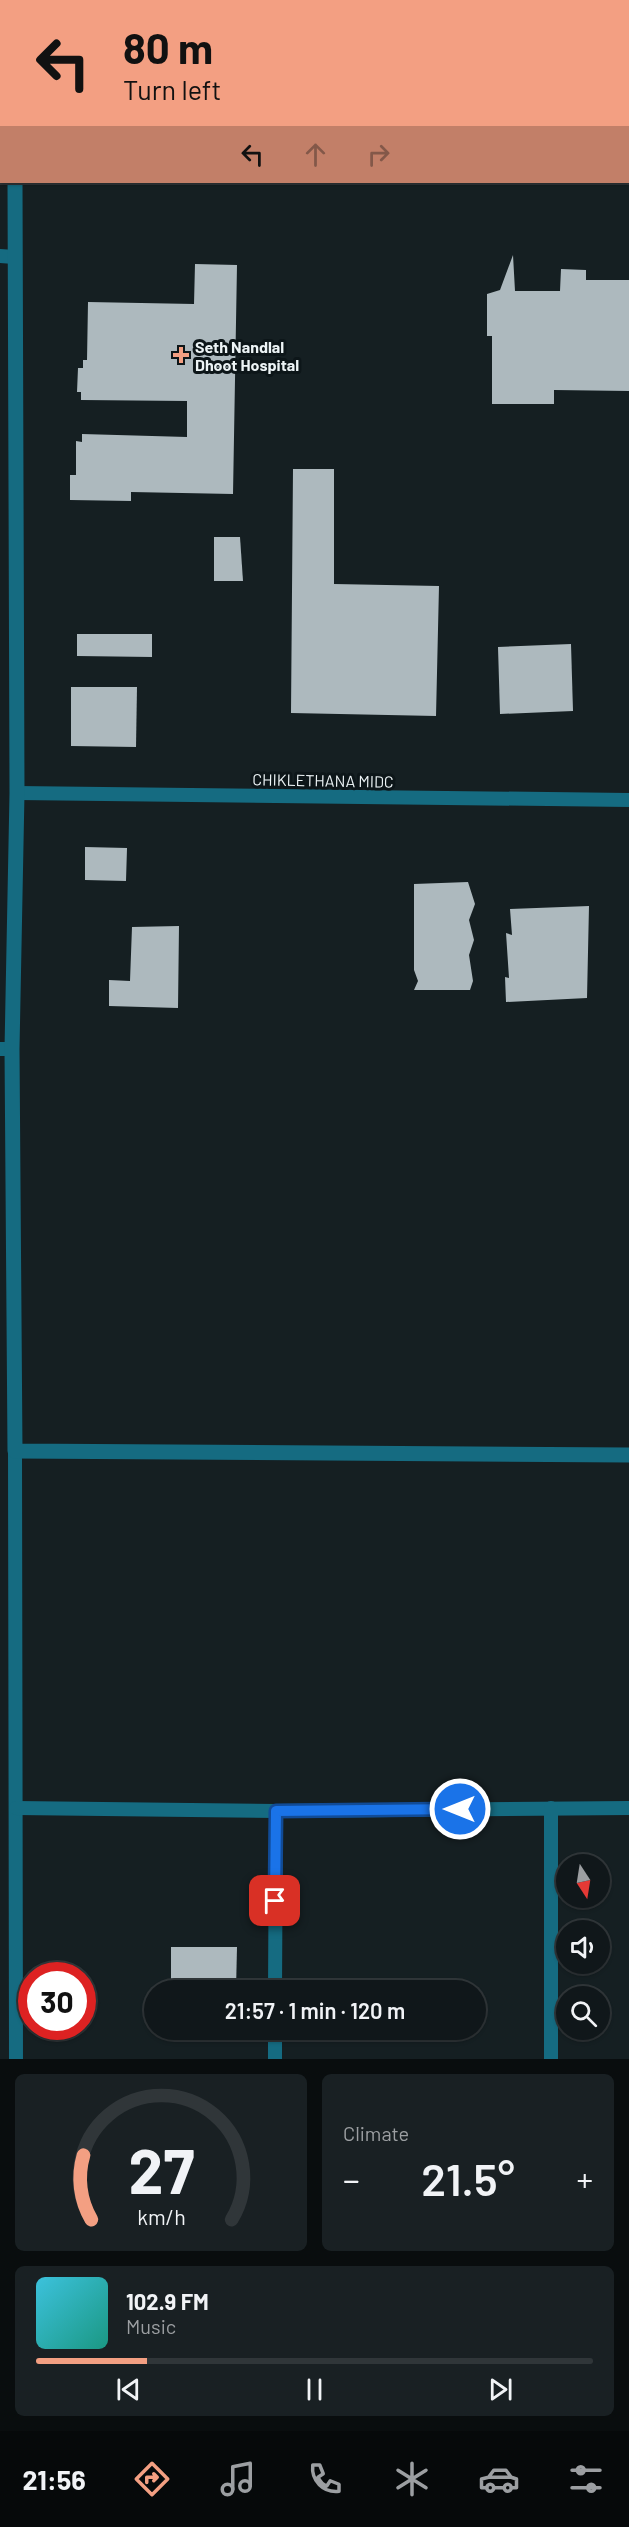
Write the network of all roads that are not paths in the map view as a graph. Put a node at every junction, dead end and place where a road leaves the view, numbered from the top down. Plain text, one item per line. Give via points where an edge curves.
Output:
1 (15, 183) edge
2 (7, 256) edge
3 (17, 793) junction
4 (629, 800) edge
5 (6, 1049) edge
6 (15, 1450) junction
7 (629, 1455) edge
8 (16, 1808) junction
9 (551, 1808) junction
10 (629, 1808) edge
11 (276, 1811) junction
12 (275, 1980) edge
13 (275, 2040) edge
14 (16, 2059) edge
15 (274, 2059) edge
16 (551, 2059) edge

1 - 2 street
2 - 3 street
3 - 4 street, CHIKLETHANA MIDC
3 - 5 street
5 - 6 street
6 - 7 street
6 - 8 street
8 - 11 street
8 - 14 street
9 - 10 street
9 - 11 street
9 - 16 street
11 - 12 street
13 - 15 street

